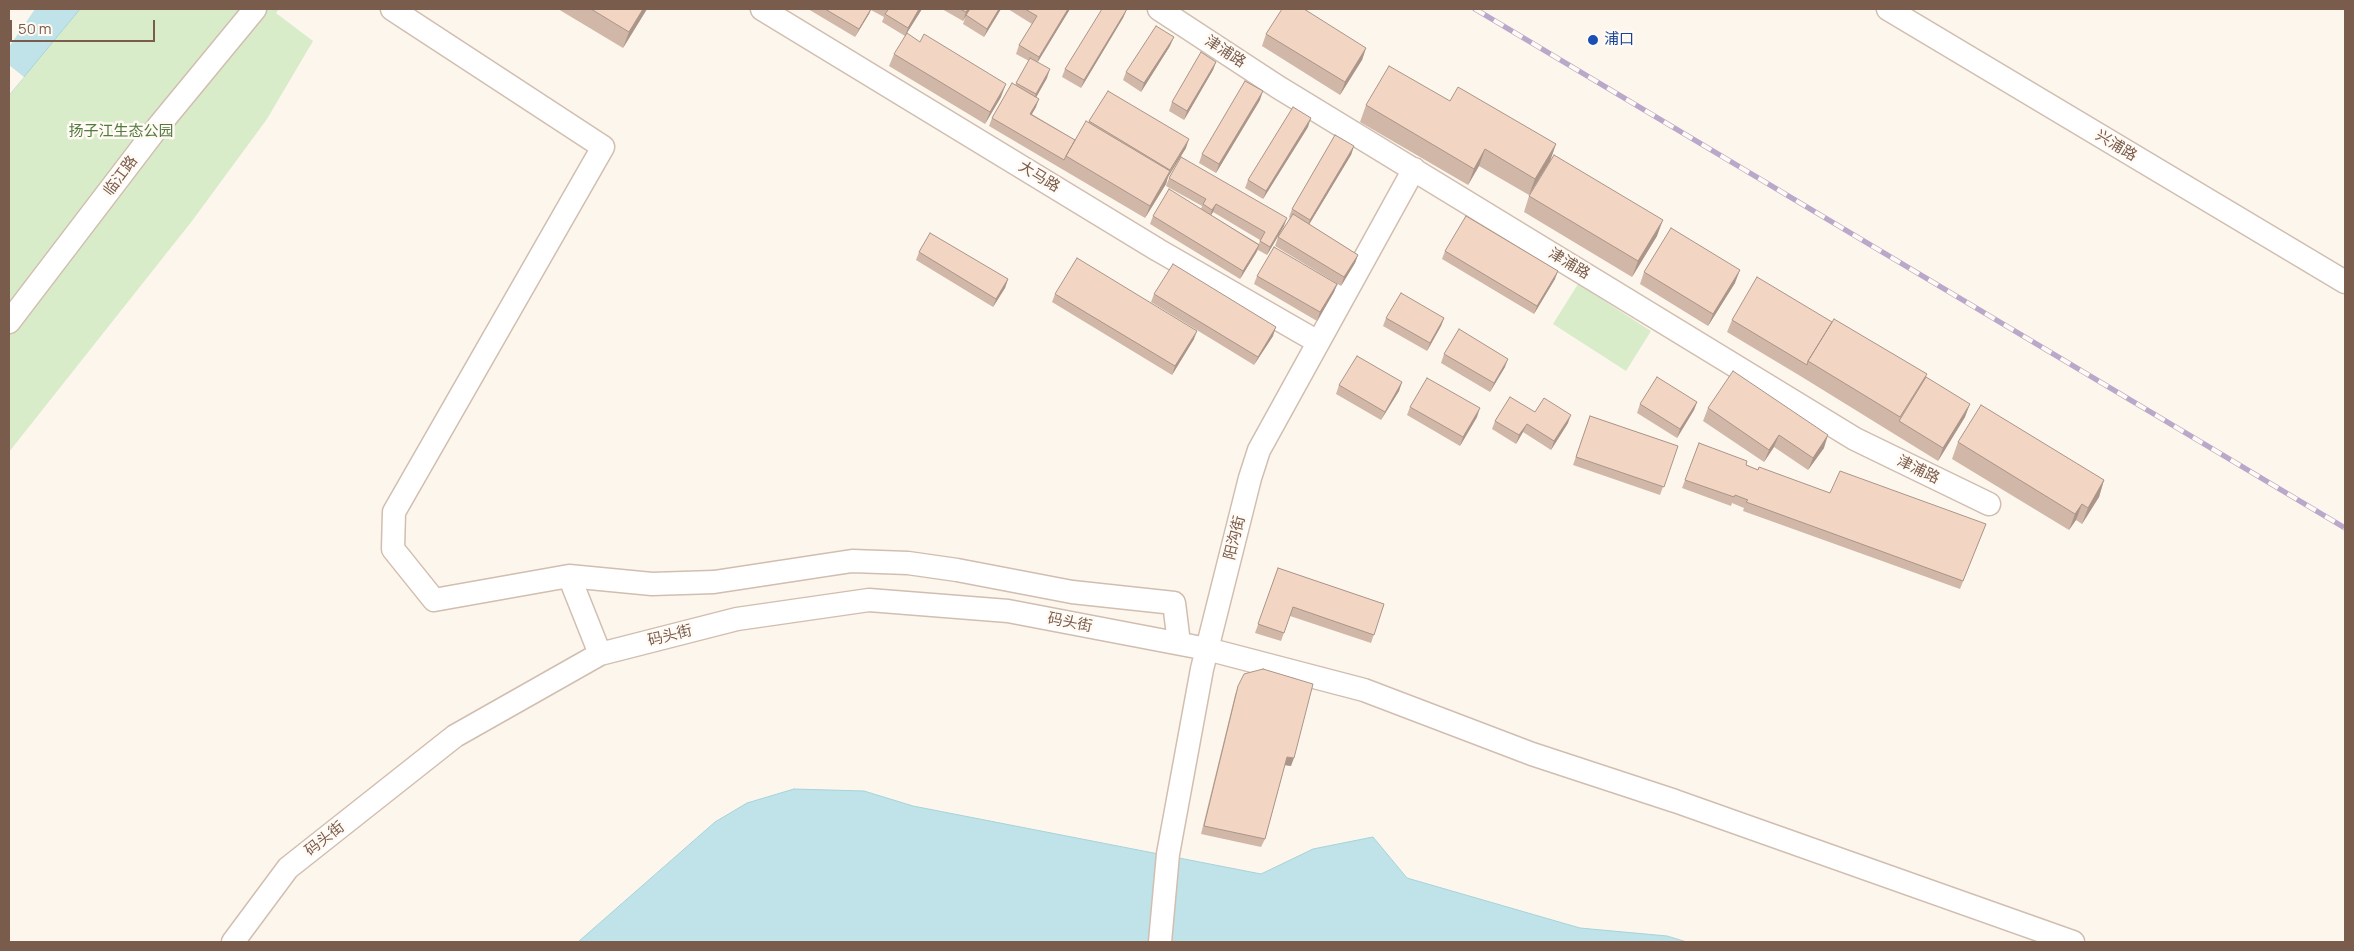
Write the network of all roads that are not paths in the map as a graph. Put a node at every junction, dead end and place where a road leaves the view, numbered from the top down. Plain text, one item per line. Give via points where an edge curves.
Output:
1 (255, 9) edge
2 (392, 9) edge
3 (762, 9) edge
4 (1159, 9) edge
5 (1888, 9) edge
6 (1414, 169) junction
7 (2345, 282) edge
8 (9, 322) edge
9 (1318, 342) junction
10 (1989, 504) dead end
11 (569, 576) junction
12 (1178, 643) junction
13 (1207, 649) junction
14 (600, 654) junction
15 (232, 942) edge
16 (1160, 942) edge
17 (2073, 942) edge

1 - 8 street, 临江路 via 157,128
2 - 11 street via 603,146 394,512 393,549 434,600
3 - 9 street, 大马路 via 1158,250
4 - 6 street, 津浦路 via 1278,87
5 - 7 street, 兴浦路
6 - 9 street, 阳沟街
6 - 10 street, 津浦路 via 1855,439
9 - 13 street, 阳沟街 via 1259,450
11 - 12 street via 652,584 714,582 852,561 908,563 1072,592 1174,603
11 - 14 street
12 - 13 street, 码头街
12 - 14 street, 码头街 via 1008,611 869,600 737,619
13 - 16 street, 阳沟街 via 1168,854
13 - 17 street, 码头街 via 1364,690 1532,754 1675,801
14 - 15 street, 码头街 via 455,736 288,868

